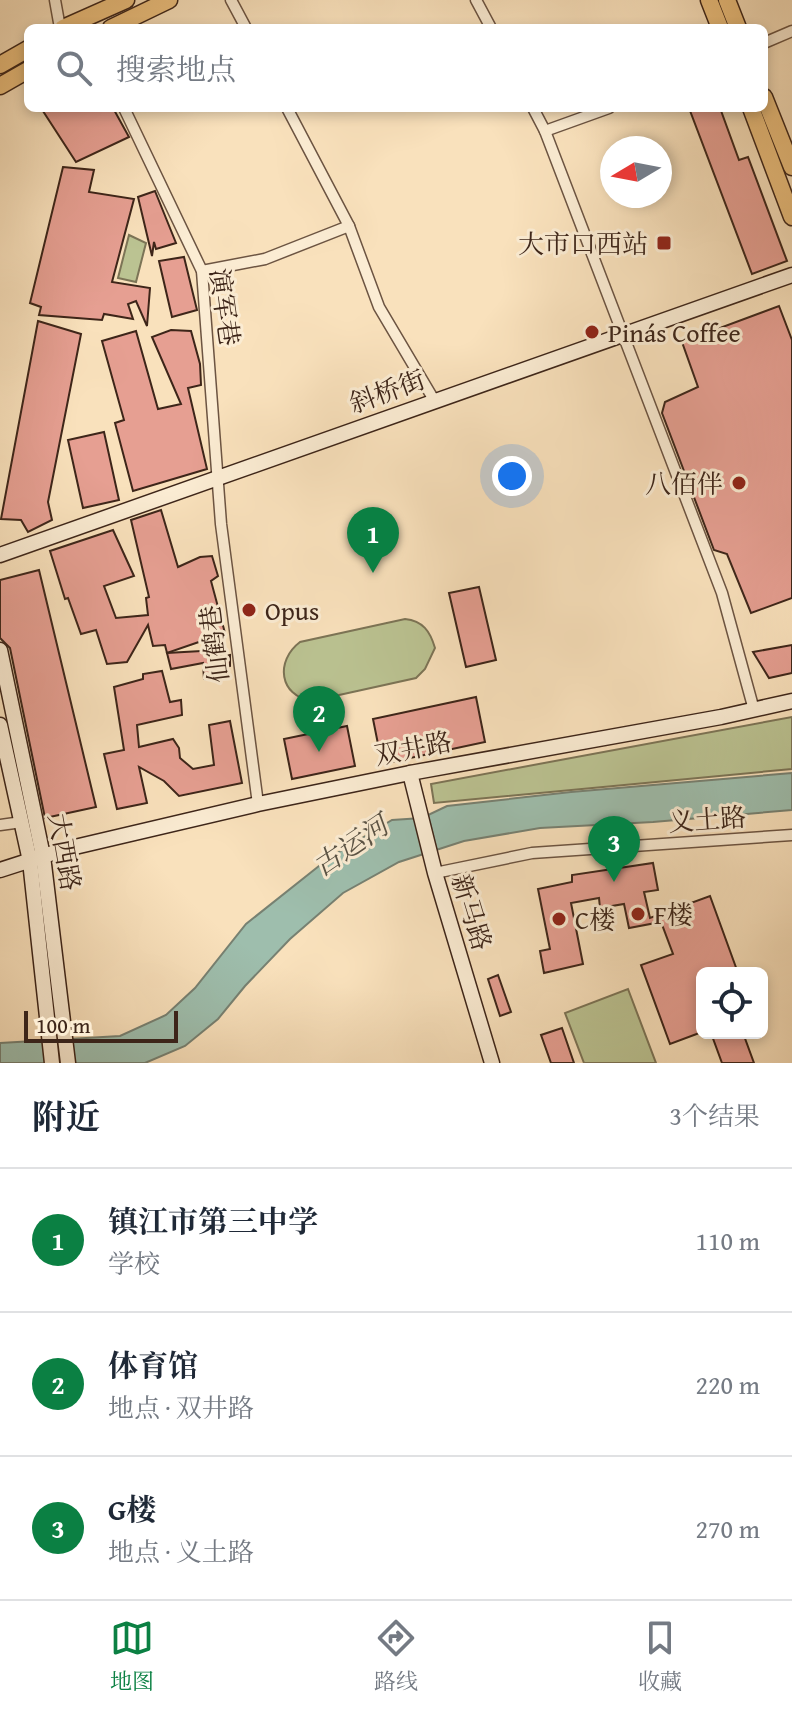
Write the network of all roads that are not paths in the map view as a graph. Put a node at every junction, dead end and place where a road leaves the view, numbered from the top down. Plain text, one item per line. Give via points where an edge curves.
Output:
1 (55, 0) edge
2 (126, 0) edge
3 (169, 0) edge
4 (231, 0) edge
5 (476, 0) edge
6 (709, 0) edge
7 (727, 0) edge
8 (61, 24) edge
9 (71, 24) edge
10 (119, 24) edge
11 (244, 24) edge
12 (489, 24) edge
13 (718, 24) edge
14 (736, 24) edge
15 (792, 31) edge
16 (768, 41) edge
17 (24, 51) edge
18 (0, 65) edge
19 (24, 72) edge
20 (0, 86) edge
21 (768, 107) edge
22 (126, 112) edge
23 (289, 112) edge
24 (535, 112) edge
25 (598, 112) edge
26 (753, 112) edge
27 (545, 131) junction
28 (792, 167) edge
29 (792, 217) edge
30 (349, 226) junction
31 (202, 271) junction
32 (792, 275) edge
33 (621, 334) junction
34 (434, 400) junction
35 (219, 479) junction
36 (0, 555) edge
37 (0, 650) edge
38 (792, 701) edge
39 (754, 710) junction
40 (0, 725) edge
41 (410, 773) junction
42 (258, 804) junction
43 (22, 822) junction
44 (0, 825) edge
45 (792, 835) edge
46 (37, 859) junction
47 (0, 870) edge
48 (435, 873) junction
49 (57, 1026) junction
50 (52, 1063) edge
51 (68, 1063) edge
52 (492, 1063) edge

1 - 8 street
2 - 9 main road
3 - 10 main road
4 - 11 street
5 - 12 street
6 - 13 main road
7 - 14 main road
15 - 16 street
17 - 18 main road
19 - 20 main road
21 - 28 main road
22 - 31 street, 演军巷
23 - 30 street
24 - 27 street
25 - 27 street
26 - 29 main road
27 - 33 street
30 - 31 street via 265,259
30 - 34 street via 379,307
31 - 35 street, 演军巷
32 - 33 street, 斜桥街
33 - 34 street, 斜桥街
33 - 39 street via 722,593
34 - 35 street, 斜桥街
35 - 36 street, 斜桥街
35 - 42 street, 仙鹤巷
37 - 46 street, 大西路
38 - 39 street, 双井路
39 - 41 street, 双井路
40 - 43 street, 大西路
41 - 42 street, 双井路
41 - 48 street, 新马路
42 - 46 street, 双井路
43 - 44 street
43 - 46 street, 大西路
45 - 48 street, 义土路 via 532,853
46 - 47 street, 双井路
46 - 49 street, 大西路
48 - 52 street, 新马路
49 - 50 street, 大西路
49 - 51 street, 大西路

